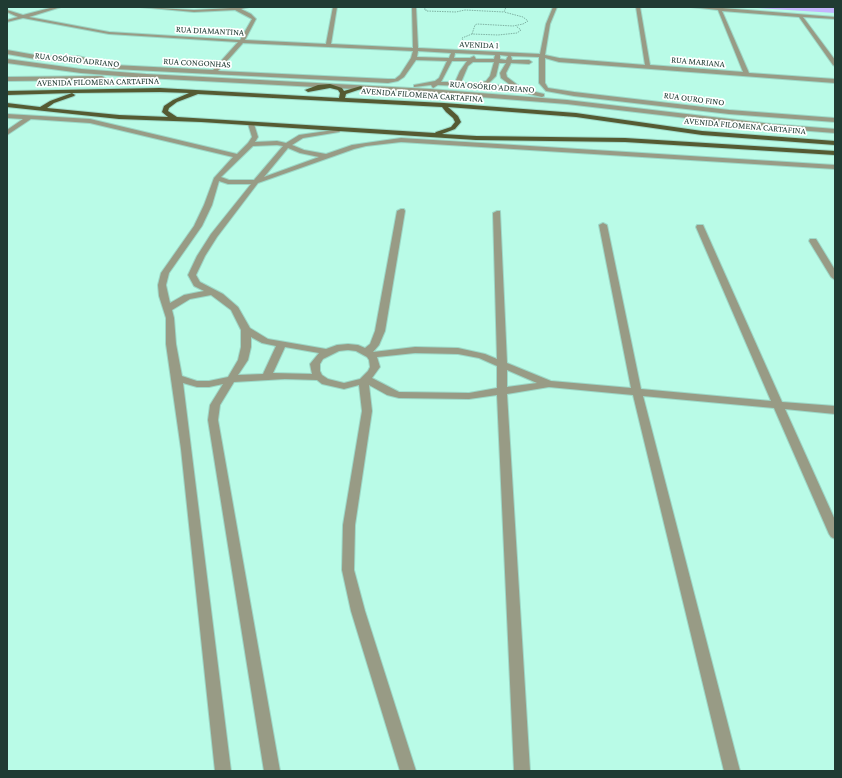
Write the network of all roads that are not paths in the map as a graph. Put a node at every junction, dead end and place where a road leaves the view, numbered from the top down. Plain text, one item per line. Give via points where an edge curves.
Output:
1 (59, 7) edge
2 (142, 7) edge
3 (228, 7) edge
4 (247, 7) edge
5 (335, 7) edge
6 (414, 7) edge
7 (555, 7) edge
8 (638, 7) edge
9 (693, 7) edge
10 (236, 9) junction
11 (720, 10) junction
12 (7, 11) edge
13 (24, 17) junction
14 (801, 17) junction
15 (835, 18) edge
16 (7, 22) edge
17 (242, 41) junction
18 (328, 45) junction
19 (416, 50) junction
20 (7, 52) edge
21 (453, 52) junction
22 (475, 53) junction
23 (498, 53) junction
24 (509, 54) junction
25 (542, 56) junction
26 (414, 58) junction
27 (451, 58) junction
28 (474, 60) junction
29 (559, 60) junction
30 (7, 61) edge
31 (496, 61) junction
32 (509, 61) junction
33 (542, 62) junction
34 (835, 64) edge
35 (42, 66) junction
36 (648, 67) junction
37 (214, 72) junction
38 (747, 75) junction
39 (146, 76) junction
40 (7, 79) edge
41 (16, 80) junction
42 (835, 81) edge
43 (436, 83) junction
44 (301, 84) junction
45 (460, 84) junction
46 (480, 84) junction
47 (330, 86) junction
48 (361, 88) junction
49 (387, 89) junction
50 (308, 90) junction
51 (520, 90) junction
52 (81, 91) junction
53 (430, 91) junction
54 (199, 92) junction
55 (7, 93) edge
56 (343, 93) junction
57 (289, 96) junction
58 (515, 98) junction
59 (347, 99) junction
60 (567, 102) junction
61 (7, 105) edge
62 (444, 105) junction
63 (42, 109) junction
64 (7, 116) edge
65 (30, 117) junction
66 (176, 119) junction
67 (835, 120) edge
68 (251, 124) junction
69 (339, 130) junction
70 (835, 131) edge
71 (7, 132) edge
72 (422, 134) junction
73 (835, 143) edge
74 (252, 144) junction
75 (288, 145) junction
76 (835, 153) edge
77 (238, 156) junction
78 (327, 156) junction
79 (835, 167) edge
80 (217, 178) junction
81 (256, 182) junction
82 (401, 212) dead end
83 (497, 213) dead end
84 (603, 225) dead end
85 (700, 227) dead end
86 (813, 241) dead end
87 (835, 277) edge
88 (213, 292) junction
89 (168, 310) junction
90 (246, 330) junction
91 (282, 344) junction
92 (327, 352) junction
93 (369, 353) junction
94 (503, 365) junction
95 (266, 377) junction
96 (319, 377) junction
97 (177, 378) junction
98 (232, 379) junction
99 (365, 380) junction
100 (549, 384) junction
101 (502, 392) junction
102 (637, 392) junction
103 (779, 405) junction
104 (835, 410) edge
105 (835, 534) edge
106 (223, 771) edge
107 (272, 771) edge
108 (408, 771) edge
109 (522, 771) edge
110 (732, 771) edge

1 - 13 street
2 - 10 street via 194,11
3 - 10 street
4 - 10 street
5 - 18 street
6 - 19 street
7 - 25 street via 548,24
8 - 36 street
9 - 11 street
10 - 17 street via 250,14 254,19
11 - 14 street
11 - 38 street
12 - 13 street, RUA DIAMANTINA
13 - 16 street
13 - 17 street, RUA DIAMANTINA via 109,33
14 - 15 street
14 - 34 street
17 - 18 street, RUA DIAMANTINA
17 - 37 street
18 - 19 street, RUA DIAMANTINA
19 - 21 street, AVENIDA 1
19 - 26 street
20 - 37 street, RUA CONGONHAS via 41,58 78,58 109,66
21 - 22 street, AVENIDA 1
21 - 27 street
22 - 23 street, AVENIDA 1
22 - 28 street
23 - 24 street, AVENIDA 1
23 - 31 street
24 - 25 street, AVENIDA 1
24 - 32 street
25 - 29 street, RUA MARIANA
25 - 33 street
26 - 27 street, RUA MARIANA
26 - 37 street, RUA CONGONHAS via 402,76 388,81
27 - 28 street, RUA MARIANA
27 - 43 street via 441,79
28 - 31 street, RUA MARIANA
28 - 45 street via 463,70
29 - 33 street, RUA MARIANA
29 - 36 street, RUA MARIANA
30 - 35 street, RUA OSÓRIO ADRIANO
31 - 32 street, RUA MARIANA
31 - 46 street via 491,80
32 - 33 street, RUA MARIANA
32 - 51 street via 504,68 504,78
33 - 67 street, RUA OURO FINO via 542,83 552,91 729,112
35 - 39 street, RUA OSÓRIO ADRIANO
35 - 41 street via 34,74
36 - 38 street, RUA MARIANA
38 - 42 street, RUA MARIANA
39 - 41 street, RUA OSÓRIO ADRIANO
39 - 44 street, RUA OSÓRIO ADRIANO
40 - 41 street, RUA OSÓRIO ADRIANO
43 - 45 street
43 - 49 street
43 - 53 street
44 - 47 street, RUA OSÓRIO ADRIANO
44 - 50 main road
45 - 46 street
46 - 51 street
47 - 48 street, RUA OSÓRIO ADRIANO
47 - 50 main road
47 - 56 main road via 340,89
48 - 49 street, RUA OSÓRIO ADRIANO
48 - 56 main road
49 - 53 street, RUA OSÓRIO ADRIANO
50 - 57 main road via 294,98
51 - 58 street
51 - 60 street
52 - 54 main road, AVENIDA FILOMENA CARTAFINA
52 - 55 main road, AVENIDA FILOMENA CARTAFINA
52 - 63 main road via 52,102
53 - 58 street, RUA OSÓRIO ADRIANO
54 - 57 main road, AVENIDA FILOMENA CARTAFINA
54 - 66 main road via 166,107 167,115
56 - 59 main road via 343,100
57 - 59 main road, AVENIDA FILOMENA CARTAFINA
58 - 60 street, RUA OSÓRIO ADRIANO
59 - 62 main road, AVENIDA FILOMENA CARTAFINA
60 - 70 street, RUA OSÓRIO ADRIANO
61 - 63 main road, AVENIDA FILOMENA CARTAFINA
62 - 72 main road via 458,120 456,125 443,132
62 - 73 main road, AVENIDA FILOMENA CARTAFINA via 576,115 702,133
63 - 66 main road, AVENIDA FILOMENA CARTAFINA
64 - 65 street
65 - 71 street
65 - 77 street via 90,121
66 - 68 main road, AVENIDA FILOMENA CARTAFINA
68 - 69 main road, AVENIDA FILOMENA CARTAFINA
68 - 74 street via 255,137
69 - 72 main road, AVENIDA FILOMENA CARTAFINA
69 - 75 street via 301,136
72 - 76 main road, AVENIDA FILOMENA CARTAFINA via 500,139 625,140
74 - 75 street
74 - 77 street
75 - 78 street via 302,152
75 - 81 street
77 - 80 street
78 - 79 street via 366,144 401,140
78 - 81 street
80 - 81 street via 228,182
80 - 89 street via 198,226 165,273 163,290
81 - 88 street via 214,236 192,275 197,284
82 - 93 street via 380,331
83 - 94 street
84 - 102 street
85 - 103 street
86 - 87 street
88 - 89 street via 187,297
88 - 90 street via 235,309
89 - 97 street via 170,344
90 - 91 street via 265,341
90 - 98 street via 246,346 242,360
91 - 92 street
91 - 95 street
92 - 93 street via 348,347
92 - 96 street via 315,364 315,371
93 - 94 street via 458,351 482,356
93 - 99 street via 375,367
94 - 100 street
94 - 101 street
95 - 96 street
95 - 98 street
96 - 99 street via 325,382 344,386
97 - 98 street via 197,384
97 - 106 street
98 - 107 street via 215,405 213,420
99 - 101 street via 399,396 469,396
99 - 108 street via 367,411 349,525 348,570 358,611
100 - 101 street
100 - 102 street
101 - 109 street
102 - 103 street
102 - 110 street
103 - 104 street
103 - 105 street

